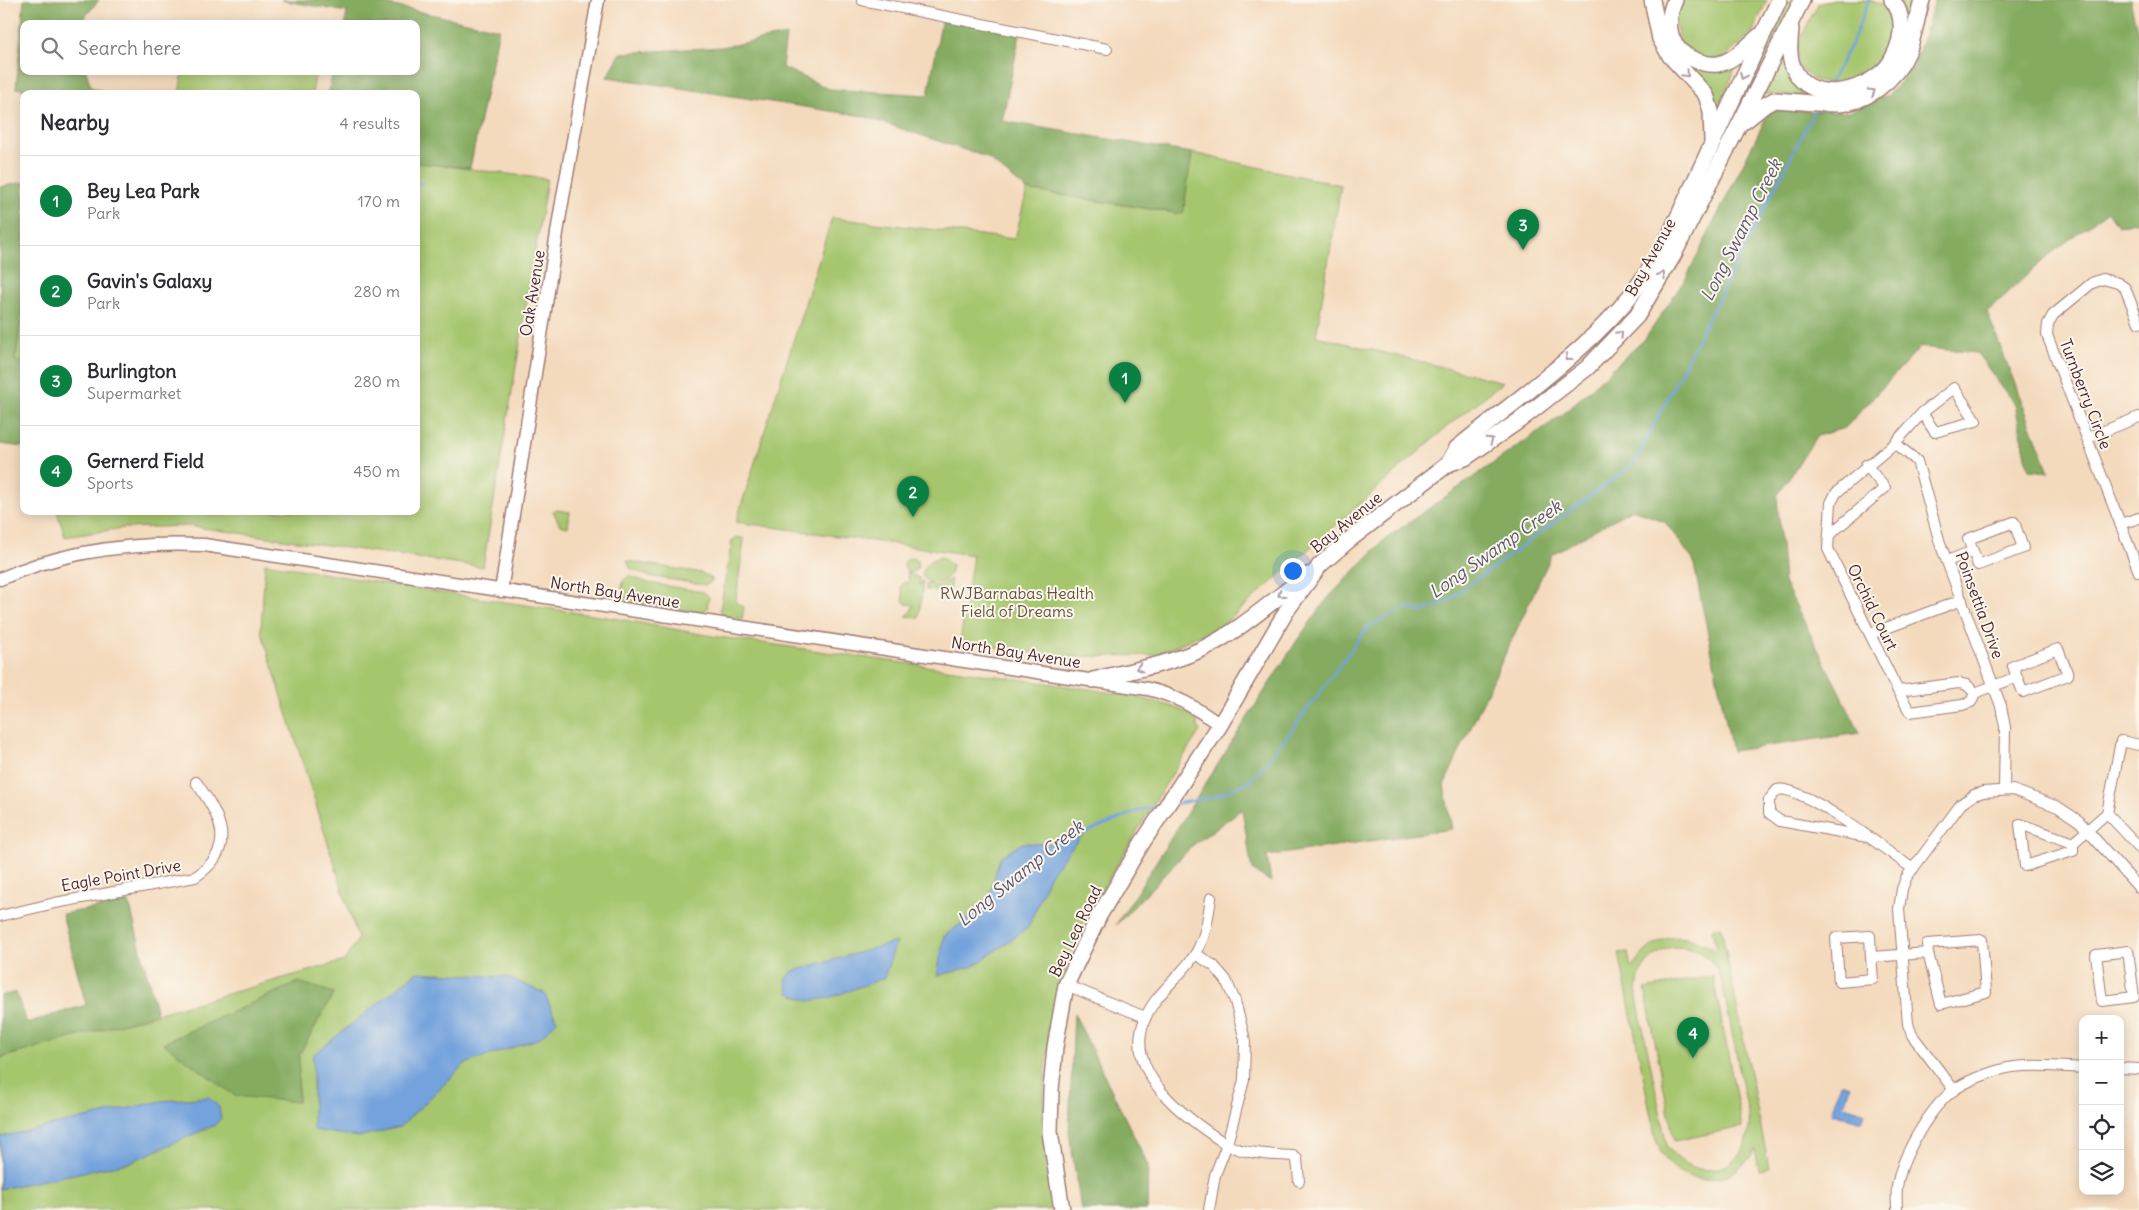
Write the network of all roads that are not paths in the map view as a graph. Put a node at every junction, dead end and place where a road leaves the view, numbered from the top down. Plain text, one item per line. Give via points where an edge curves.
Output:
1 (598, 0) edge
2 (862, 0) edge
3 (1652, 0) edge
4 (1675, 0) edge
5 (1779, 0) edge
6 (1802, 0) edge
7 (1892, 0) edge
8 (1922, 0) edge
9 (1791, 20) junction
10 (1764, 32) junction
11 (1107, 49) dead end
12 (1822, 97) junction
13 (1740, 125) junction
14 (1712, 144) junction
15 (2139, 323) edge
16 (1922, 413) junction
17 (2139, 417) edge
18 (2088, 438) junction
19 (1895, 443) junction
20 (1448, 464) junction
21 (1866, 466) junction
22 (2139, 518) edge
23 (2120, 524) junction
24 (1829, 535) junction
25 (1973, 551) junction
26 (1947, 560) junction
27 (1320, 565) junction
28 (2139, 572) edge
29 (0, 578) edge
30 (500, 591) junction
31 (1962, 600) junction
32 (1870, 634) junction
33 (2017, 677) junction
34 (1093, 680) junction
35 (1994, 686) junction
36 (1898, 691) junction
37 (1975, 692) junction
38 (1220, 725) junction
39 (2139, 744) edge
40 (196, 782) dead end
41 (2004, 790) junction
42 (2106, 813) junction
43 (2087, 830) junction
44 (1868, 837) junction
45 (2073, 843) junction
46 (2139, 847) edge
47 (1913, 869) junction
48 (2139, 888) edge
49 (1211, 898) dead end
50 (0, 916) edge
51 (1928, 953) junction
52 (1196, 954) junction
53 (1902, 955) junction
54 (1871, 957) junction
55 (2134, 969) edge
56 (1066, 985) junction
57 (1146, 1017) junction
58 (2079, 1068) edge
59 (2124, 1068) edge
60 (2139, 1069) edge
61 (1954, 1090) junction
62 (1227, 1144) junction
63 (1299, 1181) dead end
64 (1062, 1210) edge
65 (1209, 1210) edge
66 (1897, 1210) edge

1 - 30 street, Oak Avenue
2 - 11 street
3 -> 14 main road via 1660,39 1670,56 1706,95 1711,111
4 - 10 main road via 1668,21 1670,33 1676,46 1687,57 1703,63 1717,64 1727,60
5 - 10 main road, Bay Avenue
6 - 9 main road, Bay Avenue
7 - 12 main road via 1901,16 1902,26 1900,40 1887,67 1858,87
12 -> 8 main road via 1837,104 1856,100 1875,91 1890,78 1908,52
9 - 12 main road via 1789,51 1792,66 1799,78
9 - 13 main road, Bay Avenue
10 -> 14 main road, Bay Avenue
12 - 13 main road via 1774,100
20 -> 13 main road, Bay Avenue via 1465,458 1587,368 1636,316 1665,271
14 -> 20 main road, Bay Avenue via 1665,245 1621,307 1562,363 1457,448
15 - 18 street, Turnberry Circle via 2125,288 2103,280 2092,283 2053,315 2048,324 2047,335
16 - 16 street, Orchid Court via 1935,432 1976,421 1954,388
16 - 19 street, Orchid Court
17 - 18 street
18 - 23 street, Turnberry Circle
19 - 21 street, Orchid Court
19 - 26 street, Poinsettia Drive via 1917,461
20 - 27 main road, Bay Avenue
21 - 24 street, Orchid Court via 1836,493 1831,503
21 - 24 street via 1885,488
22 - 23 street
23 - 28 street, Turnberry Circle
24 - 32 street, Orchid Court via 1828,549
25 - 25 street via 1968,539 2014,522 2023,548 1978,565
25 - 26 street
26 - 31 street, Poinsettia Drive
27 -> 34 main road via 1229,633 1202,649 1176,659
27 - 38 main road, Bay Avenue via 1287,610
29 - 30 street, North Bay Avenue via 43,562 95,550 175,544 256,552
30 - 34 street, North Bay Avenue
31 - 32 street
31 - 35 street, Poinsettia Drive
32 - 36 street, Orchid Court
33 - 33 street via 2013,666 2058,649 2068,675 2023,692
33 - 35 street, Orchid Court
34 - 38 street, North Bay Avenue via 1169,694
35 - 37 street, Orchid Court
35 - 41 street, Poinsettia Drive via 2005,728
36 - 37 street via 1959,682
36 - 37 street, Orchid Court via 1908,712 1962,705 1970,702
38 - 56 main road, Bey Lea Road via 1099,916
39 - 42 street via 2120,740
40 - 50 street, Eagle Point Drive via 215,809 222,844 209,868 196,877
41 - 43 street via 2013,790 2058,807
41 - 47 street via 1983,792 1961,804
42 - 43 street
42 - 46 street
43 - 45 street
43 - 48 street
44 - 44 street via 1791,790 1778,790 1769,800 1769,813 1780,821
44 - 47 street
45 - 45 street via 2023,824 2020,824 2026,866 2073,851
47 - 53 street via 1899,900
49 - 52 street via 1204,935
51 - 51 street via 1927,944 1982,940 1986,992 1941,1004
51 - 53 street
52 - 57 street
52 - 62 street via 1214,966 1226,980 1245,1040 1244,1080
53 - 54 street
53 - 61 street via 1906,1013 1912,1035
54 - 54 street via 1870,936 1836,938 1839,982 1873,979
55 - 55 street via 2128,951 2096,955 2102,1001 2134,997
56 - 57 street
56 - 64 main road, Bey Lea Road via 1054,1047 1050,1132
57 - 62 street via 1139,1043 1141,1056 1155,1084 1192,1120
58 - 61 street via 2004,1069
59 - 60 street
61 - 66 street via 1927,1120 1903,1164 1896,1188
62 - 63 street via 1259,1154 1293,1156 1297,1159
62 - 65 street via 1215,1175

